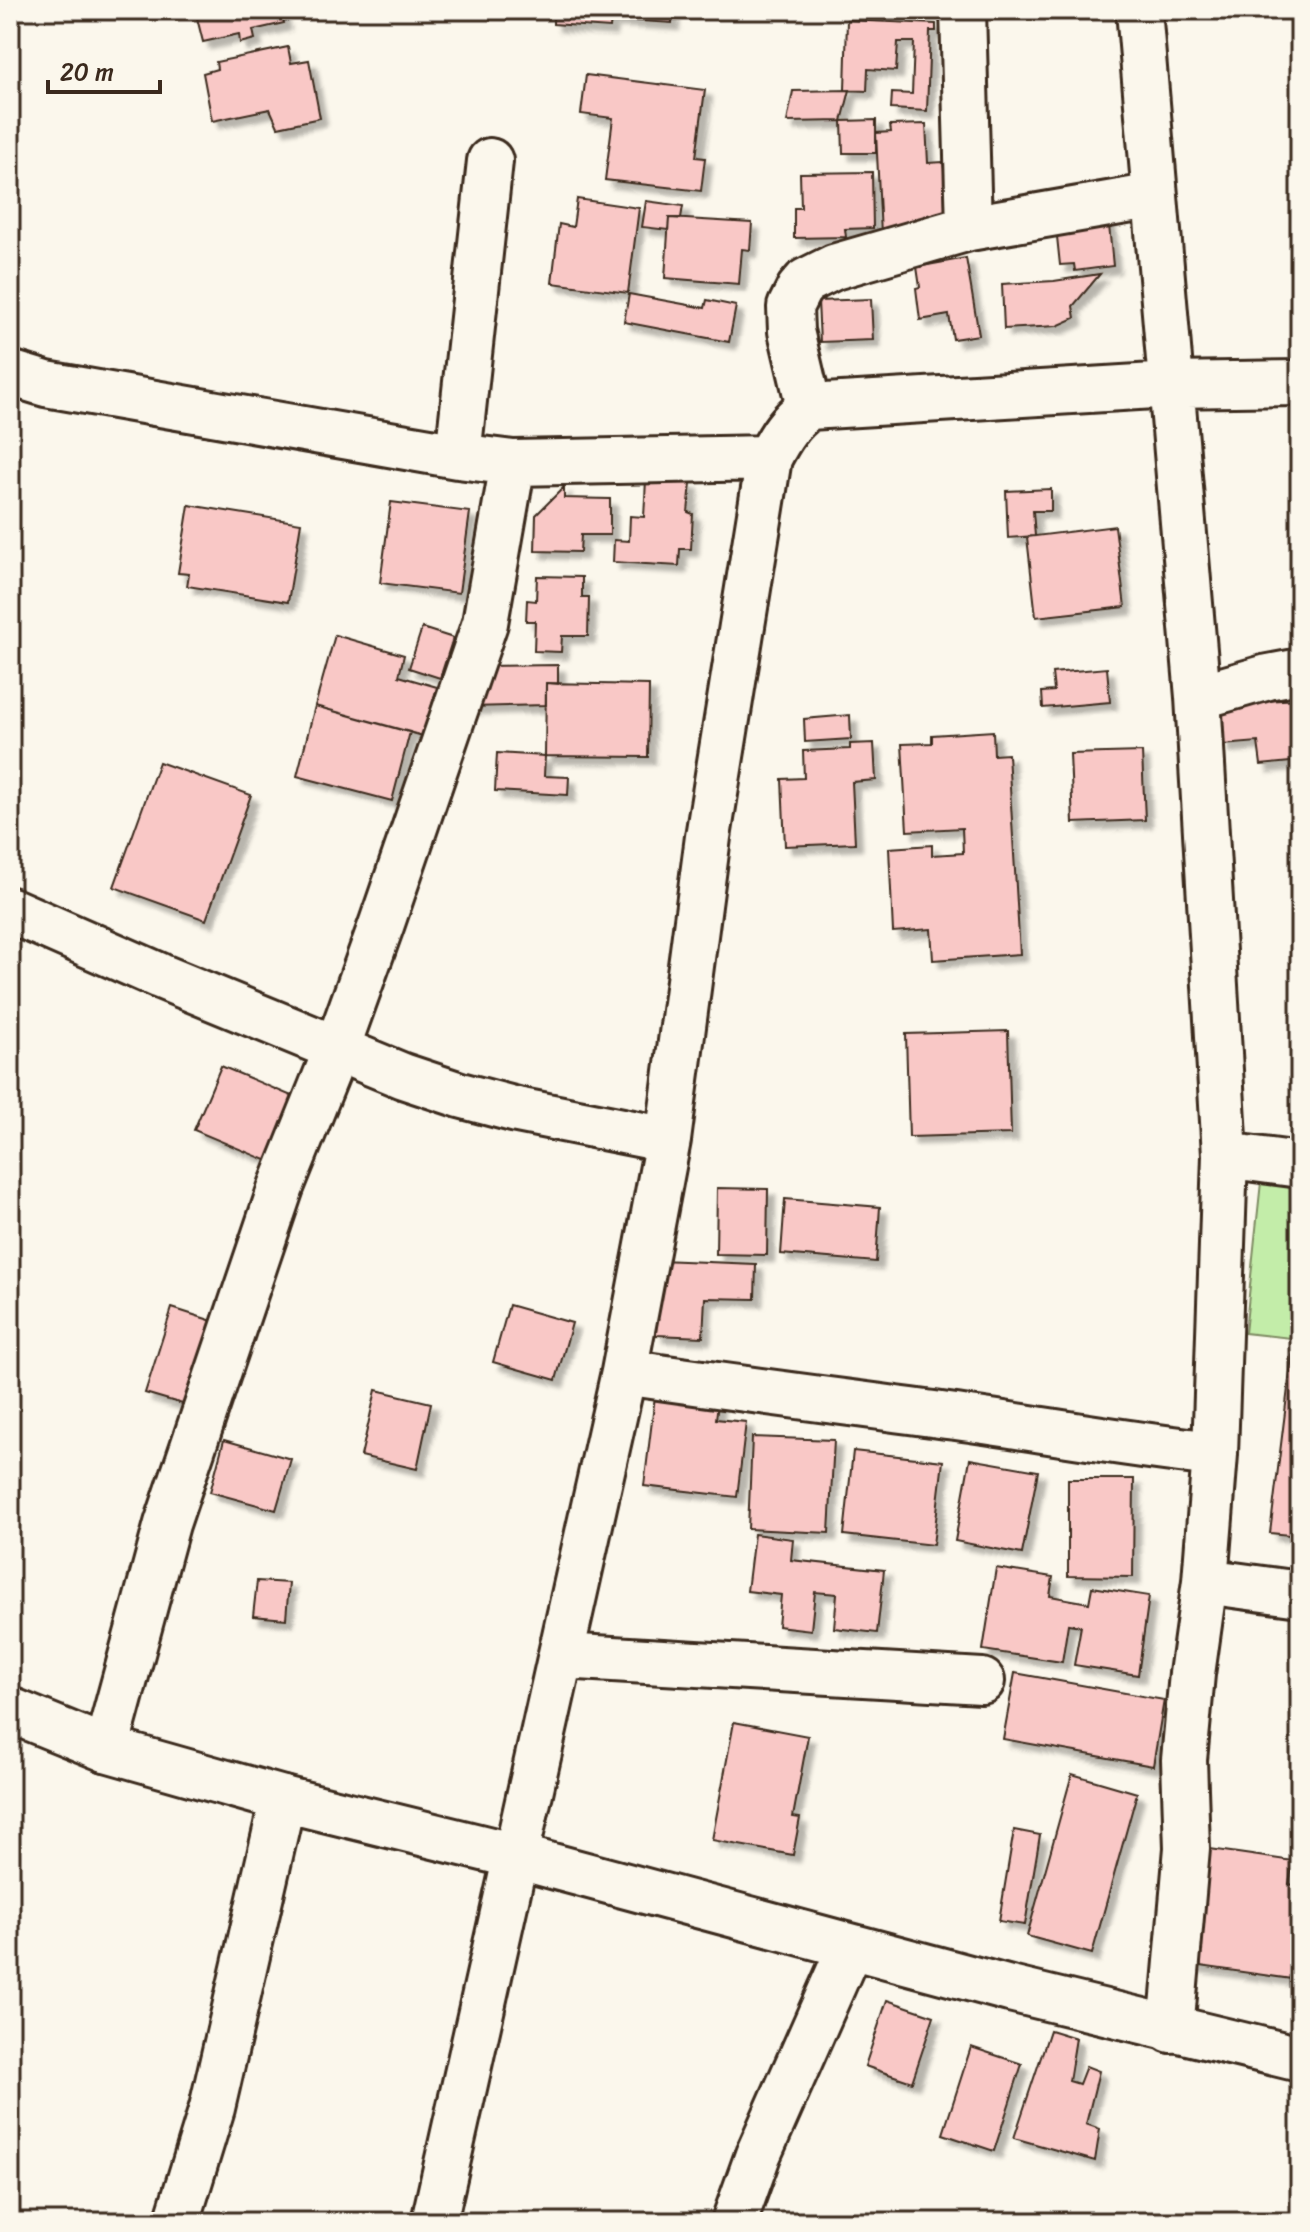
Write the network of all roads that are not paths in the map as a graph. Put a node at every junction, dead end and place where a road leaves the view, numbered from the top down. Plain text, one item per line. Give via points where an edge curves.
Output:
1 (963, 10) edge
2 (1139, 10) edge
3 (490, 161) dead end
4 (1155, 196) junction
5 (969, 228) junction
6 (10, 373) edge
7 (1300, 383) edge
8 (1171, 385) junction
9 (809, 407) junction
10 (458, 456) junction
11 (769, 458) junction
12 (513, 463) junction
13 (1300, 671) edge
14 (1198, 697) junction
15 (10, 910) edge
16 (337, 1048) junction
17 (668, 1140) junction
18 (1225, 1155) junction
19 (1300, 1165) edge
20 (624, 1372) junction
21 (1215, 1454) junction
22 (1205, 1581) junction
23 (1300, 1594) edge
24 (562, 1656) junction
25 (982, 1681) dead end
26 (10, 1710) edge
27 (106, 1749) junction
28 (283, 1799) junction
29 (515, 1856) junction
30 (850, 1947) junction
31 (1171, 2030) junction
32 (1300, 2059) edge
33 (177, 2222) edge
34 (434, 2222) edge
35 (734, 2222) edge

1 - 5 street
2 - 4 street
3 - 10 street
4 - 5 street
4 - 8 street
5 - 9 street via 834,267 806,281 790,307
6 - 10 street via 46,384
7 - 8 street
8 - 9 street
8 - 14 street
9 - 11 street via 782,432
10 - 12 street
11 - 12 street
11 - 17 street via 708,837
12 - 16 street via 485,623
13 - 14 street
14 - 18 street
15 - 16 street
16 - 17 street via 460,1095
16 - 27 street via 281,1187 167,1524
17 - 20 street
18 - 19 street
18 - 21 street
20 - 21 street
20 - 24 street
21 - 22 street
22 - 23 street
22 - 31 street via 1184,1760 1187,1848
24 - 25 street
24 - 29 street
26 - 27 street
27 - 28 street
28 - 29 street
28 - 33 street via 212,2108
29 - 30 street
29 - 34 street
30 - 31 street
30 - 35 street
31 - 32 street

